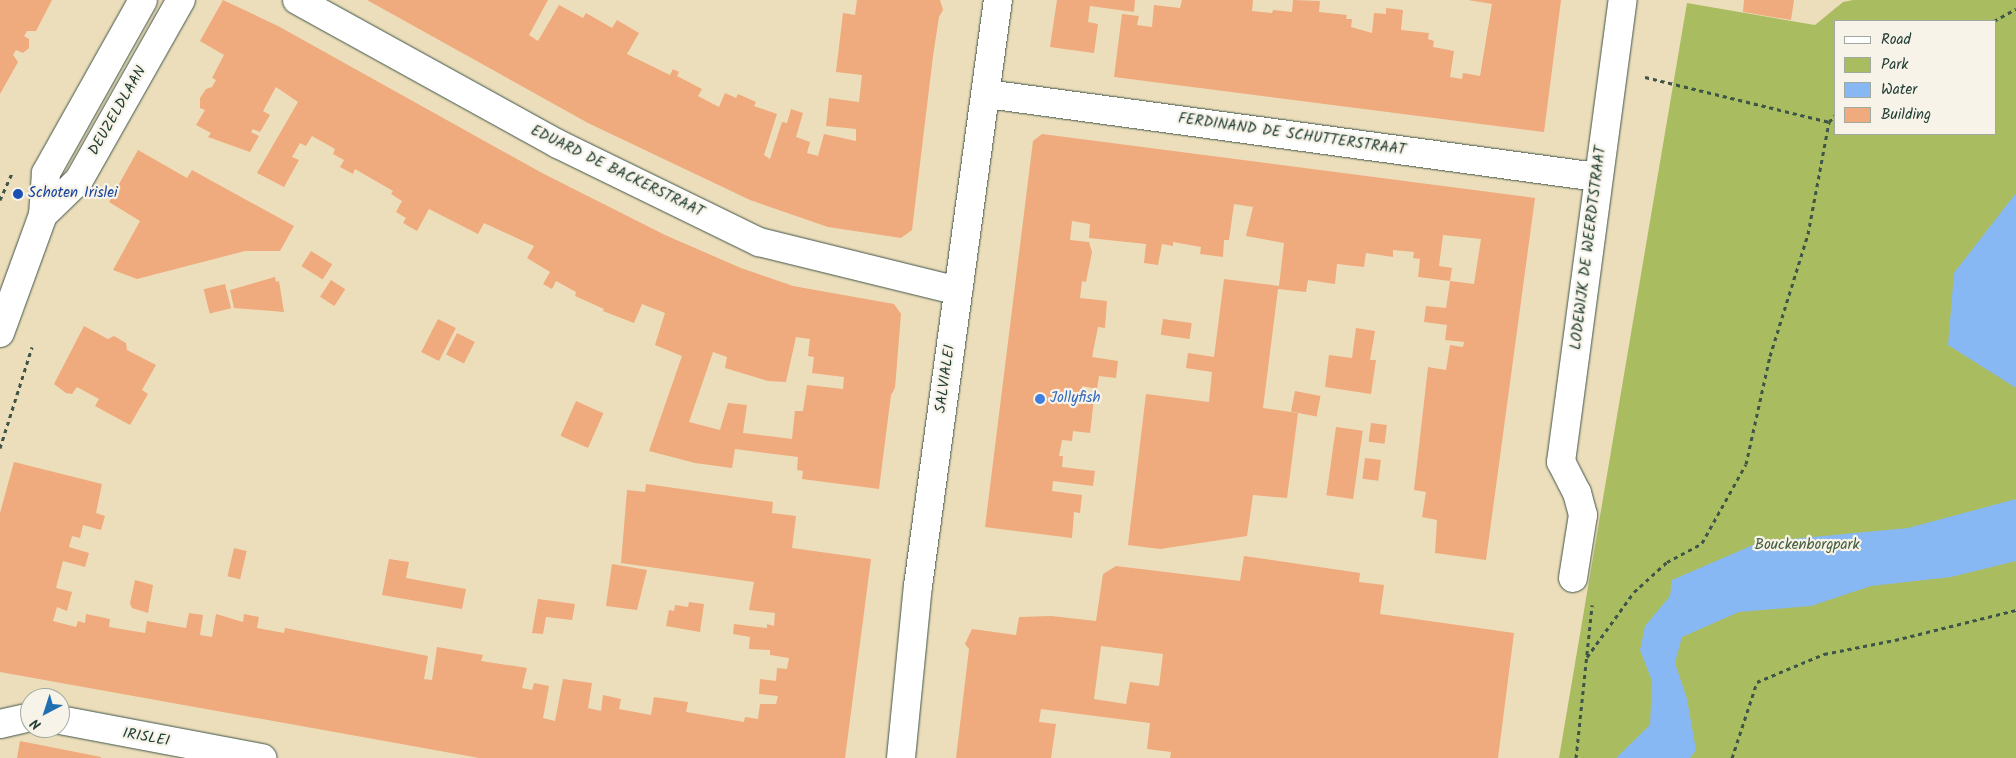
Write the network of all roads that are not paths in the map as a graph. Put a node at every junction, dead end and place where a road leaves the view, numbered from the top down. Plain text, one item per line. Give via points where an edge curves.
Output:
1 (143, 0) edge
2 (181, 0) edge
3 (297, 0) edge
4 (998, 0) edge
5 (1623, 0) edge
6 (987, 94) junction
7 (1597, 177) junction
8 (44, 214) junction
9 (958, 291) junction
10 (0, 332) edge
11 (1573, 578) dead end
12 (20, 719) edge
13 (70, 722) edge
14 (0, 724) edge
15 (262, 758) edge
16 (901, 758) edge

1 - 8 street, DEUZELDLAAN via 46,173
2 - 8 street, DEUZELDLAAN via 79,180
3 - 9 street, EDUARD DE BACKERSTRAAT via 558,144 759,242
4 - 6 street, SALVIALEI
5 - 7 street, LODEWIJK DE WEERDTSTRAAT
6 - 7 street, FERDINAND DE SCHUTTERSTRAAT
6 - 9 street, SALVIALEI
7 - 11 street, LODEWIJK DE WEERDTSTRAAT via 1561,462 1583,515
8 - 10 street, DEUZELDLAAN
9 - 16 street, SALVIALEI via 918,586
12 - 14 street
13 - 15 street, IRISLEI

